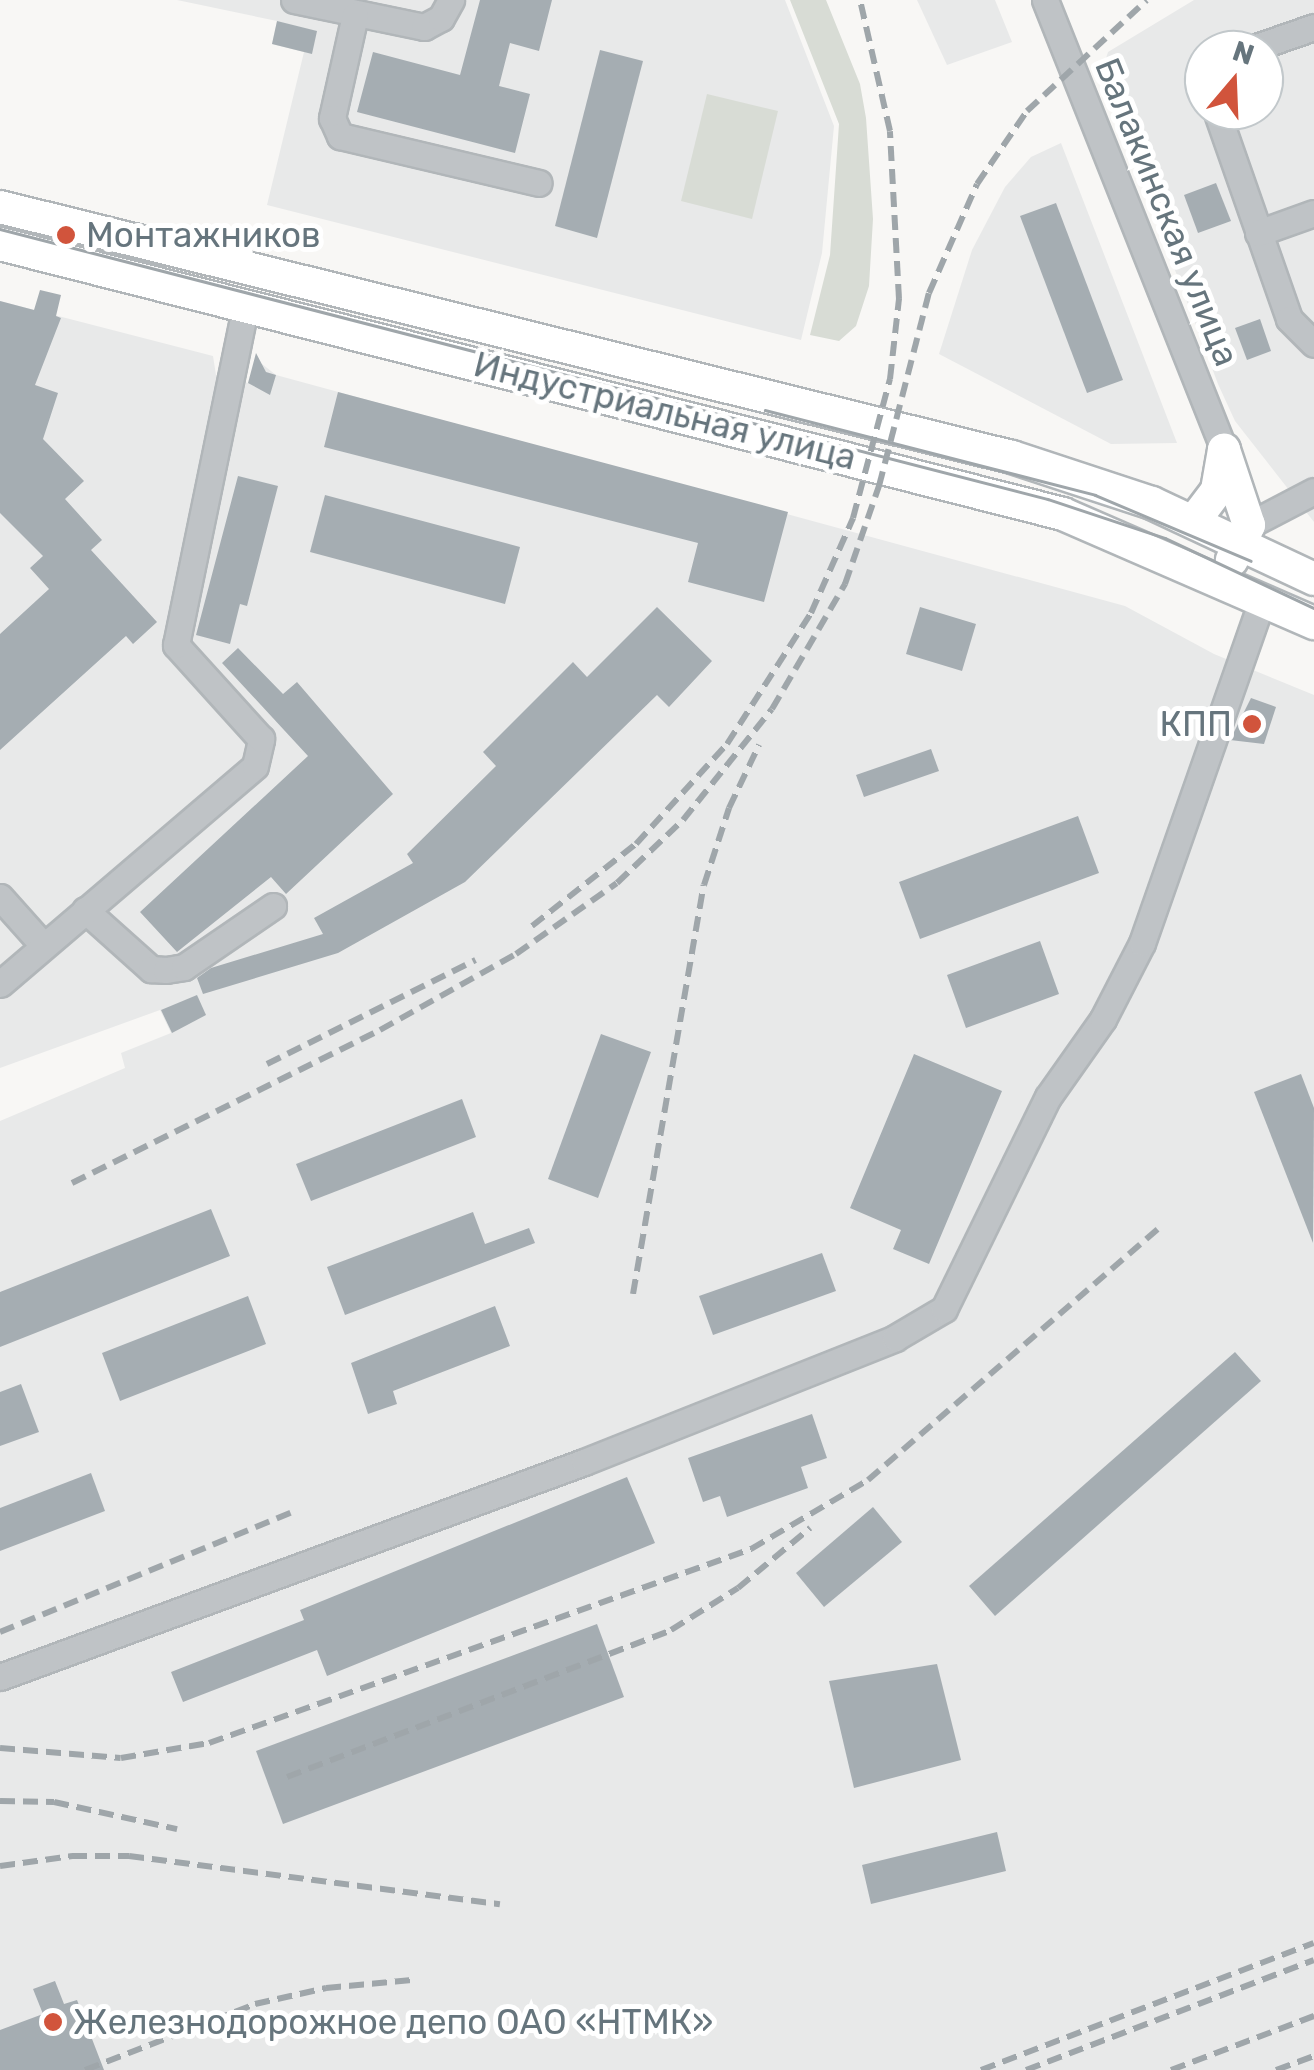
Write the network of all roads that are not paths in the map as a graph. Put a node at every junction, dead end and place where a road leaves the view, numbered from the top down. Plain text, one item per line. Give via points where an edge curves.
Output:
1 (294, 0) edge
2 (451, 0) edge
3 (1045, 0) edge
4 (355, 16) junction
5 (1314, 26) edge
6 (1284, 37) edge
7 (1223, 130) edge
8 (538, 183) dead end
9 (0, 207) edge
10 (1314, 212) edge
11 (1258, 233) junction
12 (0, 244) edge
13 (246, 305) junction
14 (1314, 344) edge
15 (1224, 450) junction
16 (1314, 491) edge
17 (1194, 520) junction
18 (1247, 535) junction
19 (1161, 552) junction
20 (1314, 579) edge
21 (1263, 598) junction
22 (1314, 623) edge
23 (0, 897) edge
24 (273, 906) dead end
25 (85, 910) junction
26 (42, 944) junction
27 (0, 984) edge
28 (0, 1677) edge

1 - 4 street
2 - 4 street via 441,18 424,27
3 - 15 street, Балакинская улица
4 - 8 street via 332,118 340,136
5 - 6 street
7 - 11 street
9 - 17 main road, Индустриальная улица via 996,453
10 - 11 street
11 - 14 street via 1295,331
12 - 13 main road, Индустриальная улица
13 - 19 main road, Индустриальная улица via 988,493
13 - 25 street via 176,645 260,739 255,766
15 - 17 main road via 1216,490
15 - 18 main road
16 - 18 street
17 - 18 main road, Индустриальная улица
18 - 19 main road via 1216,566
18 - 20 main road, Индустриальная улица
19 - 21 main road, Индустриальная улица
21 - 22 main road, Индустриальная улица
21 - 28 street via 1142,943 1103,1018 1048,1097 944,1310 895,1338 584,1462
23 - 26 street
24 - 25 street via 184,967 166,970 151,969
25 - 26 street
26 - 27 street

